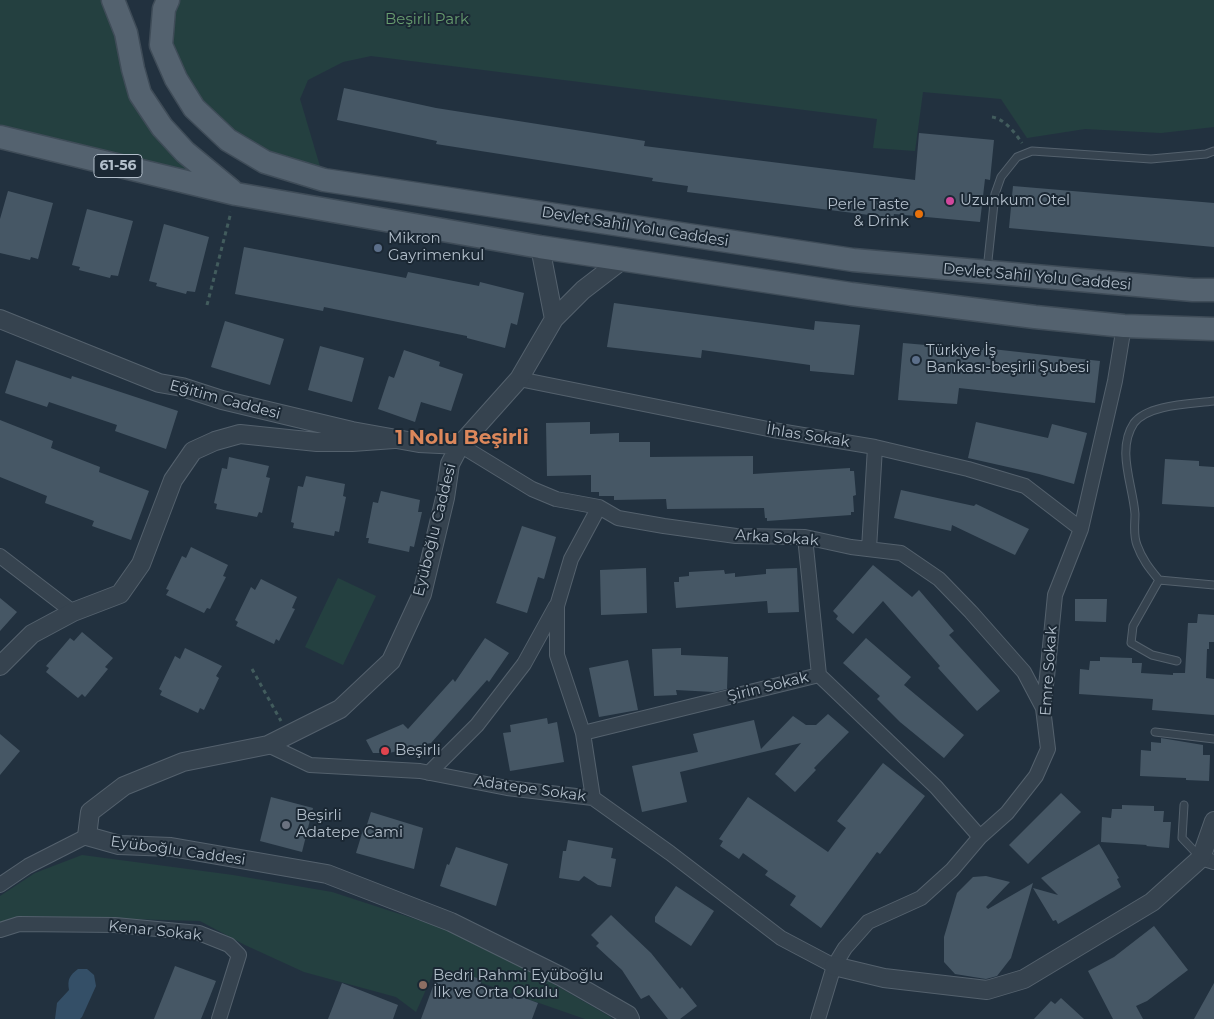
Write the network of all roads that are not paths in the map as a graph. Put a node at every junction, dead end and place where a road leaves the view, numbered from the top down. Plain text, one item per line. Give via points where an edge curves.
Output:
1 (114, 0) edge
2 (168, 0) edge
3 (0, 137) edge
4 (1214, 151) edge
5 (236, 194) junction
6 (540, 247) junction
7 (622, 260) junction
8 (986, 273) junction
9 (1214, 290) edge
10 (0, 319) edge
11 (554, 319) junction
12 (1124, 326) junction
13 (1214, 330) edge
14 (519, 379) junction
15 (1214, 401) edge
16 (394, 439) junction
17 (460, 445) junction
18 (875, 447) junction
19 (599, 506) junction
20 (1081, 529) junction
21 (805, 538) junction
22 (869, 549) junction
23 (0, 556) edge
24 (1159, 580) junction
25 (1214, 585) edge
26 (557, 606) junction
27 (73, 612) junction
28 (1177, 661) dead end
29 (0, 666) edge
30 (819, 675) junction
31 (1043, 708) junction
32 (1155, 732) dead end
33 (583, 733) junction
34 (1214, 739) edge
35 (268, 744) junction
36 (429, 773) junction
37 (593, 798) junction
38 (1184, 805) dead end
39 (1214, 821) edge
40 (87, 836) junction
41 (980, 837) junction
42 (1208, 860) edge
43 (0, 885) edge
44 (0, 930) edge
45 (834, 966) junction
46 (220, 1019) edge
47 (630, 1019) edge
48 (818, 1019) edge

1 - 5 main road via 126,33 140,94 184,152
2 - 8 main road, Devlet Sahil Yolu Caddesi via 164,9 161,45 176,79 201,115 228,140 265,162 324,180 853,260
3 - 5 main road, 61-56
4 - 8 lane via 1151,159 1032,150 1017,156 1001,177 995,194
5 - 6 main road
6 - 7 main road
6 - 11 street
7 - 11 street, Eyüboğlu Caddesi via 583,290
7 - 12 main road via 851,294
8 - 9 main road, Devlet Sahil Yolu Caddesi
10 - 16 street, Eğitim Caddesi via 159,383
11 - 14 street, Eyüboğlu Caddesi
12 - 13 main road
12 - 20 street, Emre Sokak via 1116,381
14 - 17 street, Eyüboğlu Caddesi
14 - 18 street, İhlas Sokak
15 - 24 lane via 1152,410 1135,423 1127,441 1126,463 1134,506 1136,542 1143,560
16 - 17 street, Eğitim Caddesi
16 - 27 street via 317,442 240,434 214,440 193,451 173,480 141,564 120,594
17 - 19 street, Arka Sokak via 532,489 556,499
17 - 35 street, Eyüboğlu Caddesi via 450,464 422,594 391,661 340,709
18 - 20 street, İhlas Sokak via 1025,486
18 - 22 street
19 - 21 street, Arka Sokak via 618,518 664,526 736,536
19 - 26 street via 571,559
20 - 31 street, Emre Sokak via 1055,596
21 - 22 street, Arka Sokak
21 - 30 street
22 - 31 street, Arka Sokak via 901,553 939,579 1024,672
23 - 27 street
24 - 25 lane
24 - 28 lane via 1133,626 1131,643 1152,656
26 - 33 street via 557,655
26 - 36 street via 524,664 477,725
27 - 29 street via 32,634
30 - 33 street, Şirin Sokak
30 - 41 street, Şirin Sokak via 936,787
31 - 41 street, Emre Sokak via 1048,749 1036,776 1007,813
32 - 34 lane
33 - 37 street
35 - 36 street, Adatepe Sokak via 310,765
35 - 40 street, Eyüboğlu Caddesi via 183,762 124,786 90,812
36 - 37 street, Adatepe Sokak via 507,788
37 - 45 street, Adatepe Sokak via 781,938
38 - 42 lane via 1182,838
39 - 42 street
40 - 43 street via 28,866
40 - 47 street, Eyüboğlu Caddesi via 118,845 171,847 327,874 452,922 562,977
41 - 45 street, Emre Sokak via 952,870 921,898 868,922
42 - 45 street via 1152,902 1024,979 987,990 884,978
44 - 46 street, Kenar Sokak via 19,924 115,925 199,933 228,945 239,955
45 - 48 street, Emre Sokak

